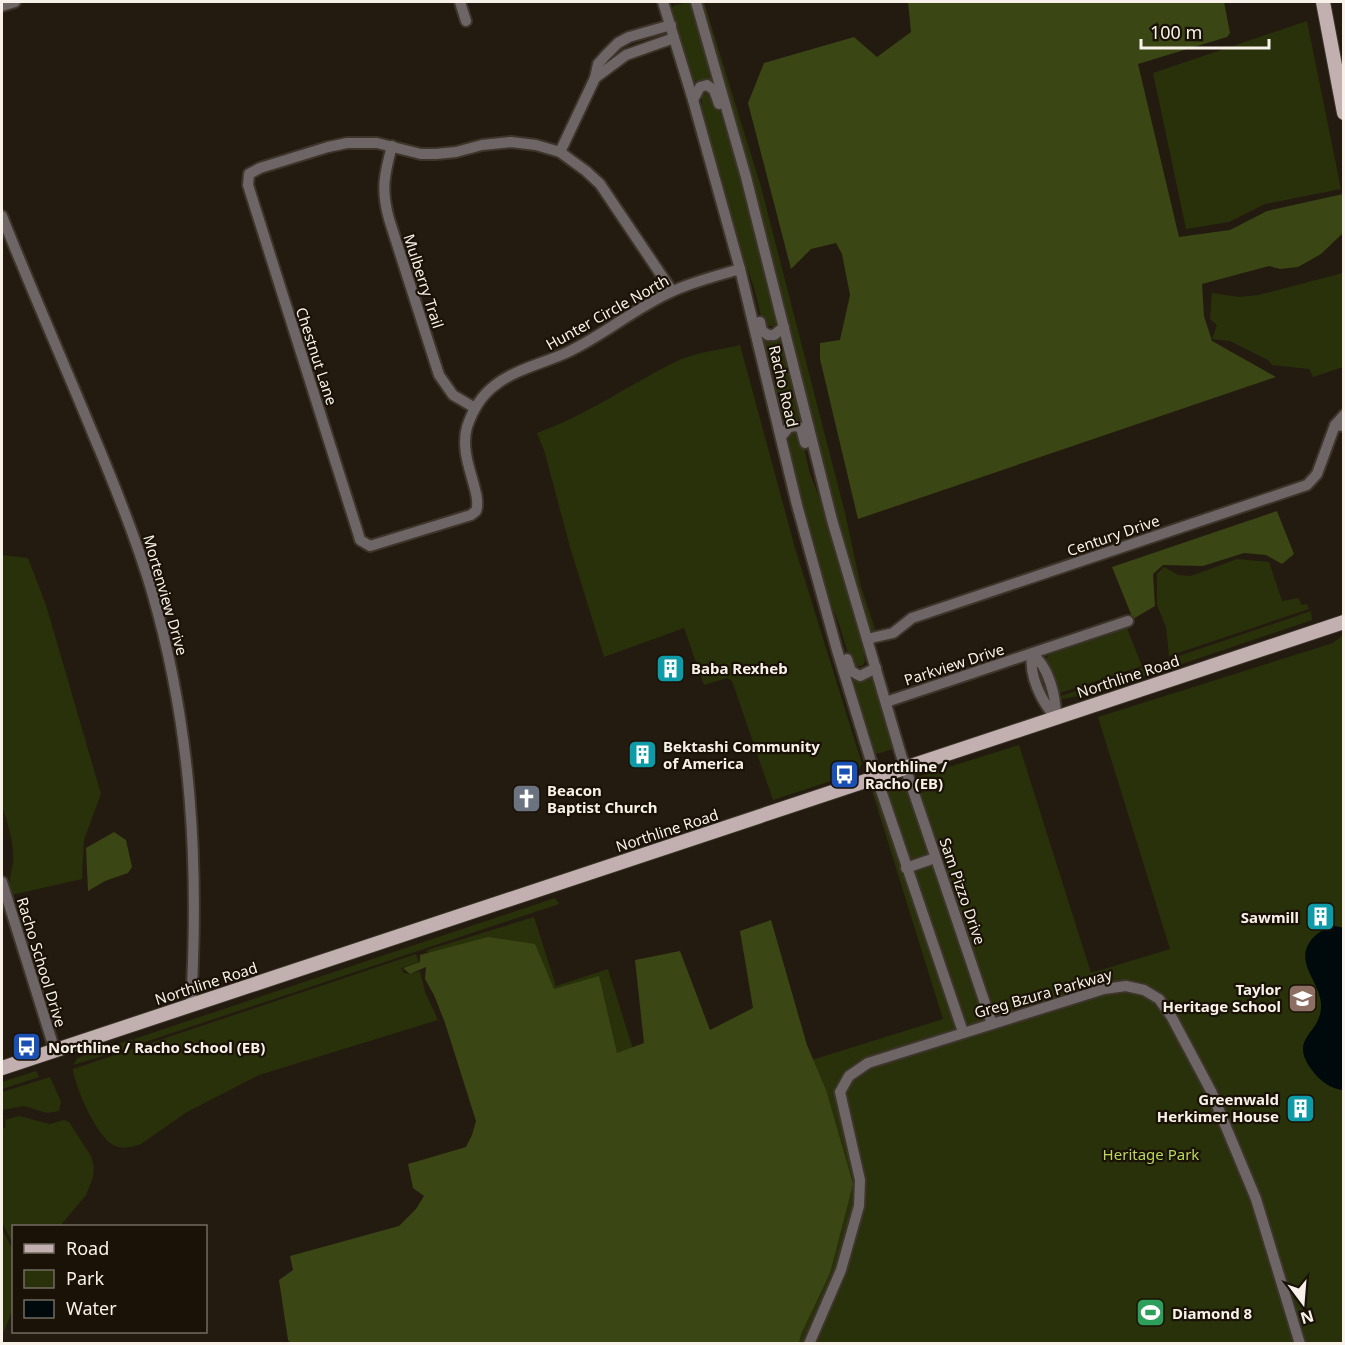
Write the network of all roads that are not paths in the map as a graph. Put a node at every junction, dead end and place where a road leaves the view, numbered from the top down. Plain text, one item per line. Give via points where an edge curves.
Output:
1 (15, 2) edge
2 (460, 2) edge
3 (663, 2) edge
4 (696, 2) edge
5 (1323, 2) edge
6 (2, 6) edge
7 (466, 21) dead end
8 (671, 25) junction
9 (674, 38) junction
10 (618, 43) junction
11 (626, 55) junction
12 (595, 78) junction
13 (1342, 93) edge
14 (693, 100) junction
15 (1343, 111) edge
16 (392, 146) junction
17 (560, 152) junction
18 (746, 177) junction
19 (2, 216) edge
20 (733, 245) junction
21 (740, 269) junction
22 (672, 291) junction
23 (784, 327) junction
24 (475, 408) junction
25 (1344, 415) edge
26 (1340, 425) edge
27 (781, 437) junction
28 (828, 508) junction
29 (364, 544) joint
30 (818, 580) junction
31 (1128, 621) dead end
32 (1344, 622) edge
33 (867, 639) junction
34 (1032, 654) junction
35 (876, 668) junction
36 (886, 702) junction
37 (1056, 718) junction
38 (905, 768) junction
39 (877, 778) junction
40 (935, 858) junction
41 (906, 868) junction
42 (2, 882) edge
43 (191, 1006) junction
44 (992, 1024) junction
45 (963, 1032) junction
46 (54, 1051) junction
47 (2, 1068) edge
48 (809, 1344) edge
49 (1300, 1344) edge

1 - 6 street
2 - 7 street
3 - 8 street, Racho Road
4 - 18 street, Racho Road
5 - 13 main road
8 - 9 street, Racho Road
8 - 10 street
9 - 11 street
9 - 14 street, Racho Road
10 - 11 street
10 - 12 street via 598,64
11 - 12 street
12 - 17 street
13 - 15 main road
14 - 18 street via 700,87 707,85 714,90
14 - 20 street, Racho Road
16 - 17 street via 421,154 443,154 511,142
16 - 24 street, Mulberry Trail via 383,186 389,219 439,375 453,395
16 - 29 street, Chestnut Lane via 339,144 260,168 249,174 248,185
17 - 22 street via 600,184
18 - 23 street, Racho Road
19 - 43 street, Mortenview Drive via 126,515 163,630 180,711 191,803 195,904
20 - 21 street, Racho Road
20 - 23 street via 752,290 764,334 774,335
21 - 22 street, Hunter Circle North
21 - 27 street, Racho Road
22 - 24 street, Hunter Circle North via 579,347 494,385
23 - 28 street, Racho Road
24 - 29 street, Hunter Circle North via 467,428 465,455 478,500 476,512 375,545
25 - 26 street, Century Drive
26 - 33 street, Century Drive via 1317,474 1307,485 912,618 894,633
27 - 28 street via 789,427 801,428 813,473
27 - 30 street, Racho Road
28 - 33 street, Racho Road
30 - 35 street via 851,671 860,676
30 - 39 street, Racho Road
31 - 34 street, Parkview Drive
32 - 37 main road, Northline Road
33 - 35 street, Racho Road
34 - 36 street, Parkview Drive
34 - 37 street via 1042,661 1056,703
35 - 36 street, Racho Road
36 - 38 street, Racho Road
37 - 38 main road, Northline Road
38 - 39 main road, Northline Road
38 - 40 street, Sam Pizzo Drive
39 - 41 street
39 - 43 main road, Northline Road
40 - 41 street
40 - 44 street, Sam Pizzo Drive
41 - 45 street
42 - 46 street, Racho School Drive
43 - 46 main road, Northline Road
44 - 45 street, Greg Bzura Parkway
44 - 49 street, Greg Bzura Parkway via 1115,987 1144,990 1159,999 1211,1091 1256,1199
45 - 48 street, Greg Bzura Parkway via 868,1063 849,1076 840,1092 860,1180 859,1206 841,1270
46 - 47 main road, Northline Road

